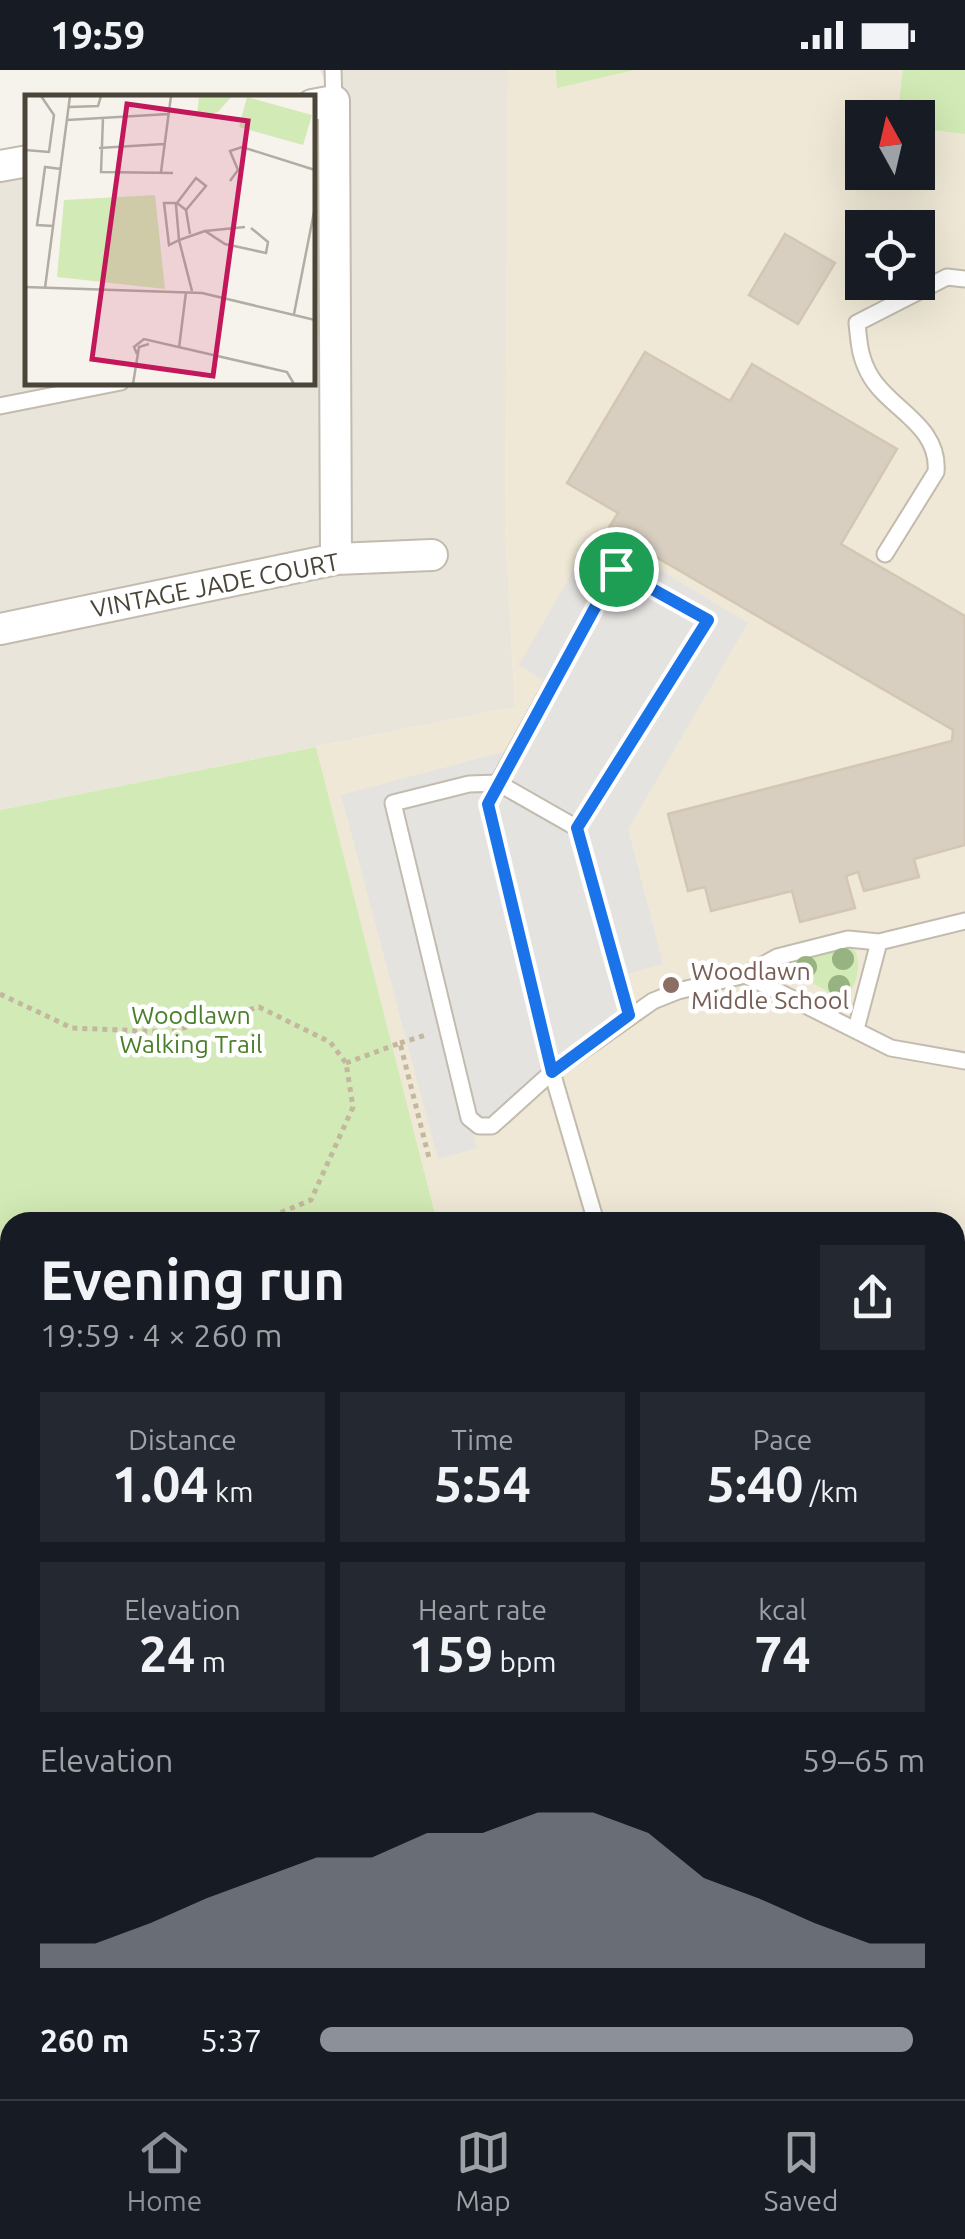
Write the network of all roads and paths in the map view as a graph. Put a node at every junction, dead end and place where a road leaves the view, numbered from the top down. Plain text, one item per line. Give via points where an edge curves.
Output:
1 (333, 70) edge
2 (323, 103) edge
3 (25, 161) edge
4 (0, 166) edge
5 (965, 278) edge
6 (106, 385) edge
7 (0, 406) edge
8 (885, 554) dead end
9 (432, 555) dead end
10 (336, 559) junction
11 (0, 629) edge
12 (498, 783) junction
13 (577, 828) junction
14 (965, 921) edge
15 (879, 942) junction
16 (745, 975) junction
17 (0, 994) edge
18 (629, 1015) junction
19 (856, 1030) junction
20 (346, 1062) junction
21 (965, 1062) edge
22 (552, 1072) junction
23 (429, 1158) dead end
24 (282, 1212) edge
25 (593, 1212) edge

1 - 2 lane
2 - 10 street
3 - 4 street
5 - 8 lane via 948,277 857,324 860,354 873,381 926,434 937,459 936,472
6 - 7 lane
9 - 10 street, VINTAGE JADE COURT
10 - 11 street, VINTAGE JADE COURT
12 - 13 lane
12 - 13 lane via 616,569 708,620
12 - 22 lane via 488,812
12 - 22 lane via 394,803 469,1118 492,1126
13 - 18 lane
14 - 15 lane
15 - 16 lane via 848,939 777,957
15 - 19 lane
16 - 18 lane via 678,991
16 - 19 lane
17 - 20 path via 72,1028 169,1032 259,1007 330,1042
18 - 22 lane
19 - 21 lane via 891,1048
20 - 23 path via 400,1042
20 - 24 path via 353,1107 311,1200
22 - 25 lane

